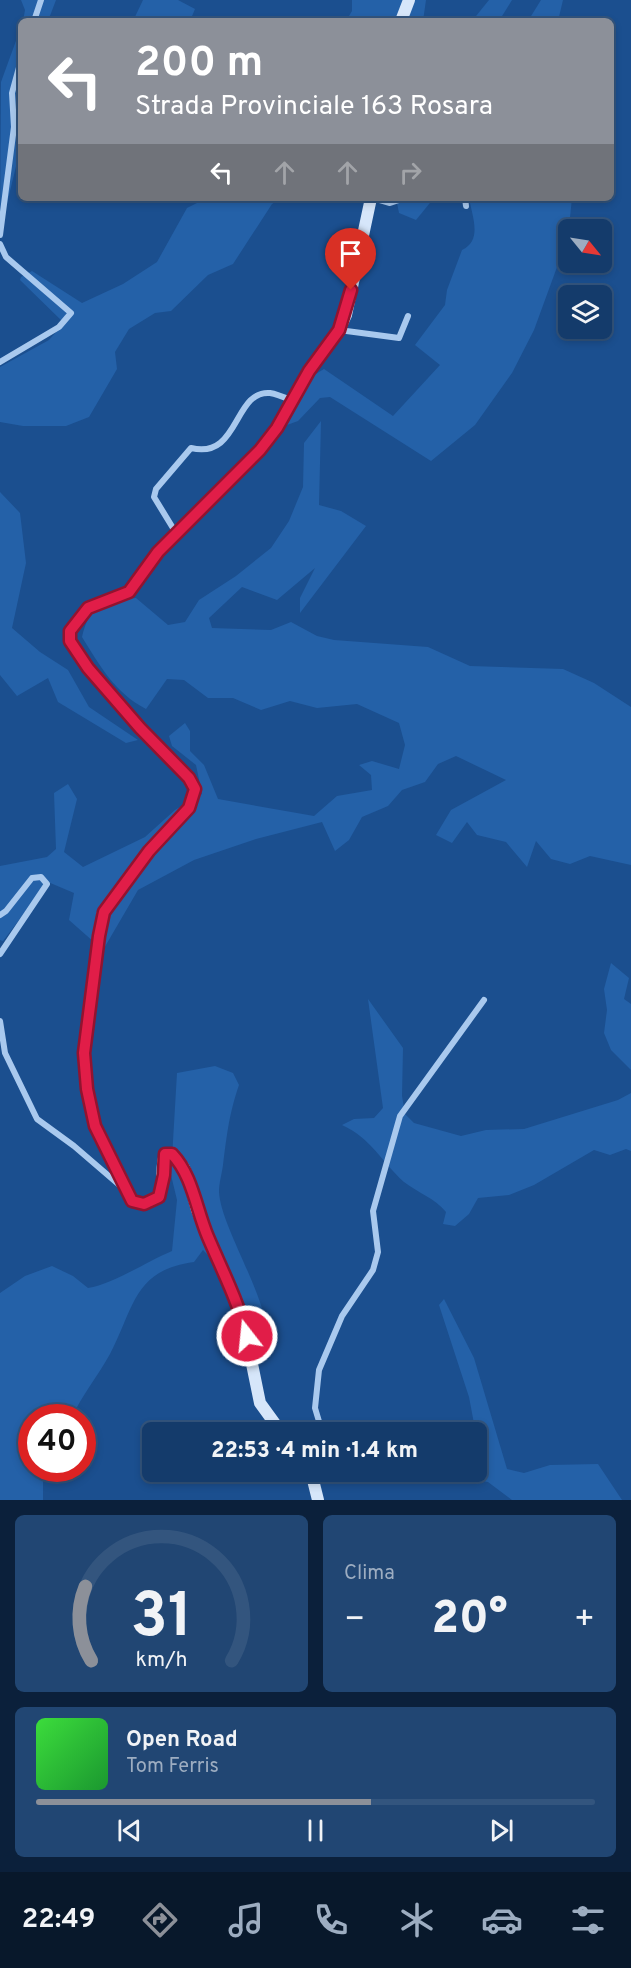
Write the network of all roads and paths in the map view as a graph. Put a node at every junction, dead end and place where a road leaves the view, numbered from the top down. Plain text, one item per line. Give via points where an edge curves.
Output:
1 (41, 0) edge
2 (409, 0) edge
3 (35, 18) edge
4 (402, 18) edge
5 (18, 71) edge
6 (371, 201) edge
7 (465, 201) edge
8 (466, 206) dead end
9 (0, 235) edge
10 (0, 244) edge
11 (408, 316) dead end
12 (339, 330) junction
13 (0, 362) edge
14 (293, 401) junction
15 (176, 534) junction
16 (0, 915) edge
17 (0, 954) edge
18 (484, 1000) dead end
19 (0, 1021) edge
20 (127, 1191) junction
21 (274, 1422) edge
22 (319, 1422) edge
23 (314, 1482) edge
24 (318, 1500) edge

1 - 3 street
2 - 4 street
5 - 9 street via 12,93 14,127
6 - 12 street via 346,315
7 - 8 street
10 - 13 street via 6,257 71,313 59,327
11 - 12 street via 399,338
12 - 14 street
14 - 15 street via 260,450
14 - 15 street via 268,393 252,398 217,447 204,451 191,448 156,489 154,497
15 - 20 street via 129,592 88,608 70,631 70,641 88,668 195,789 189,808 149,851 104,912 100,928 84,1053 87,1089 95,1126
16 - 17 street via 32,878 46,880
18 - 22 street via 400,1116 373,1211 378,1252 373,1270 342,1316 319,1370 315,1408
19 - 20 street via 5,1053 37,1119
20 - 21 street via 132,1201 144,1204 159,1197 165,1154 172,1154 184,1168 204,1228 242,1315 260,1403
23 - 24 street

